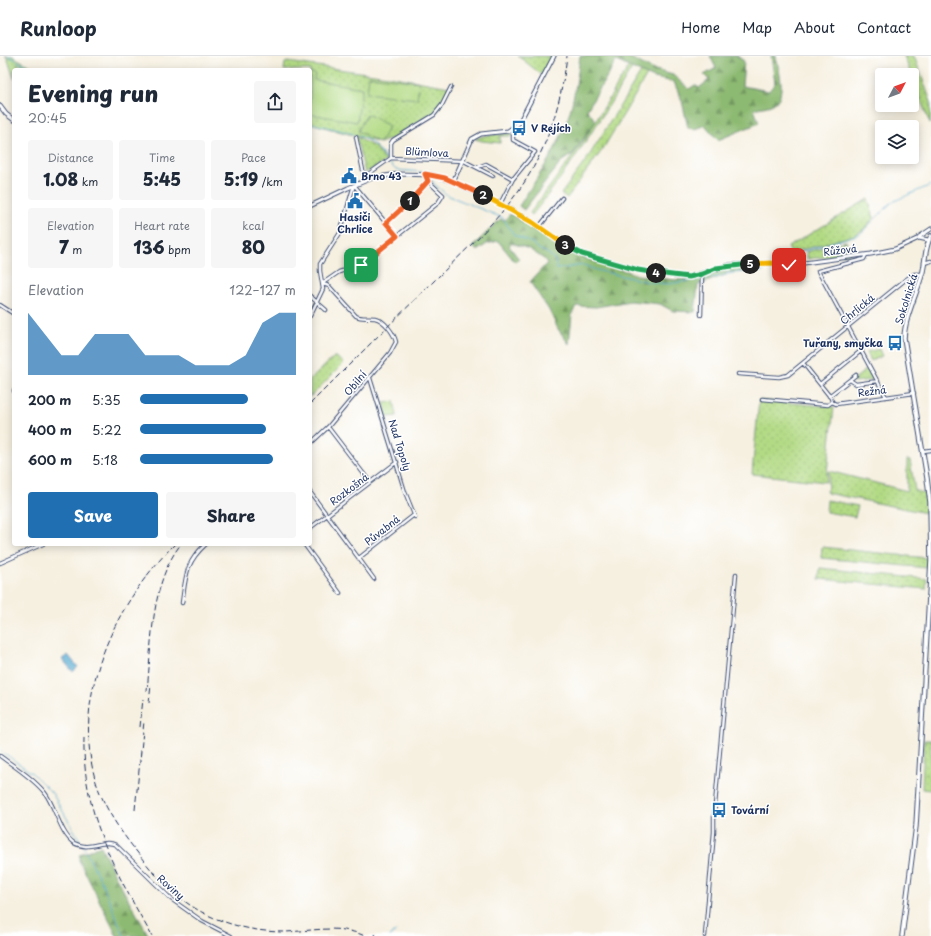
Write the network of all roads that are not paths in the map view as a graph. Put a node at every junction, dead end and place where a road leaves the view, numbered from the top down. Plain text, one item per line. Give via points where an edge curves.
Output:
1 (554, 56) edge
2 (450, 87) dead end
3 (0, 106) edge
4 (12, 119) edge
5 (513, 129) junction
6 (356, 137) dead end
7 (391, 158) junction
8 (462, 162) junction
9 (477, 167) junction
10 (425, 174) junction
11 (493, 176) dead end
12 (364, 179) junction
13 (513, 179) junction
14 (428, 181) junction
15 (453, 182) junction
16 (354, 185) junction
17 (562, 198) dead end
18 (500, 204) junction
19 (312, 205) edge
20 (386, 223) junction
21 (539, 226) junction
22 (931, 229) edge
23 (397, 236) junction
24 (931, 236) edge
25 (918, 238) junction
26 (928, 240) junction
27 (866, 255) junction
28 (931, 261) edge
29 (924, 263) junction
30 (702, 274) junction
31 (922, 274) junction
32 (322, 284) junction
33 (312, 298) edge
34 (316, 303) junction
35 (0, 304) edge
36 (326, 310) dead end
37 (312, 312) edge
38 (12, 313) edge
39 (701, 315) dead end
40 (848, 327) junction
41 (862, 350) junction
42 (803, 364) junction
43 (738, 374) dead end
44 (856, 375) dead end
45 (370, 377) junction
46 (850, 380) junction
47 (878, 381) junction
48 (820, 384) junction
49 (914, 394) junction
50 (829, 396) junction
51 (762, 398) dead end
52 (886, 398) junction
53 (832, 402) junction
54 (328, 426) junction
55 (312, 442) edge
56 (931, 450) edge
57 (923, 452) junction
58 (397, 462) junction
59 (370, 482) junction
60 (312, 495) edge
61 (327, 515) junction
62 (415, 516) joint
63 (312, 526) edge
64 (38, 546) edge
65 (204, 546) edge
66 (305, 546) edge
67 (359, 558) junction
68 (0, 563) edge
69 (736, 574) dead end
70 (374, 579) dead end
71 (340, 593) dead end
72 (182, 603) dead end
73 (0, 756) edge
74 (231, 936) edge
75 (705, 936) edge
76 (902, 936) edge

1 - 5 street via 522,119
2 - 7 street via 434,115 393,140
3 - 4 street
5 - 8 street via 476,136 469,144
5 - 13 street via 513,140 535,152
6 - 12 street
7 - 8 street, Blümlova
7 - 12 street
8 - 9 street, Blümlova
8 - 15 street
9 - 11 street
9 - 13 street via 486,164
10 - 12 street, Růžová via 398,174
10 - 14 street
10 - 15 street, Růžová
12 - 16 street, Růžová
13 - 18 street
14 - 20 street
14 - 23 street via 443,194 438,203
15 - 18 street, Růžová
16 - 19 street, Růžová
16 - 20 street
16 - 32 street via 340,233 320,264
17 - 21 street
18 - 21 street, Růžová
20 - 23 street
21 - 30 street, Růžová via 571,249 638,270 689,277
22 - 25 street, Růžová
23 - 32 street via 361,265 338,272
24 - 26 main road, Sokolnická
25 - 26 street
25 - 27 street, Růžová via 895,249
26 - 29 main road, Sokolnická
27 - 30 street, Růžová via 789,265 744,264 716,268
27 - 40 street, Růžová via 864,259 818,271
28 - 29 street
29 - 31 main road, Sokolnická
30 - 39 street
31 - 40 street, Chrlická via 914,274 905,280
31 - 49 main road, Sokolnická via 904,335
32 - 34 street via 323,289
32 - 45 street, Obilní via 329,286 356,316 376,318 394,337 395,345
33 - 34 street
34 - 36 street
34 - 37 street
35 - 38 street
40 - 41 street
40 - 42 street, Chrlická
41 - 47 street
41 - 48 street
42 - 43 street, Chrlická via 786,376
42 - 48 street
44 - 46 street
45 - 54 street, Obilní
45 - 58 street, Nad Topoly
46 - 47 street via 856,384
46 - 50 street
47 - 52 street
48 - 50 street
49 - 52 street, Režná
49 - 57 main road, Sokolnická
50 - 53 street
51 - 53 street, Režná via 828,405
52 - 53 street, Režná via 836,404
54 - 55 street, Obilní
54 - 59 street
56 - 57 street
57 - 76 main road, Sokolnická via 930,502 930,591 916,824
58 - 59 street, Rozkošná
58 - 62 street, Nad Topoly
59 - 61 street, Rozkošná
60 - 61 street
61 - 63 street, Rozkošná
61 - 67 street
62 - 67 street, Půvabná
64 - 68 street
65 - 72 street via 186,570
66 - 71 street
67 - 70 street
69 - 75 street
73 - 74 street, Roviny via 46,794 74,843 89,847 112,843 160,890 186,910

